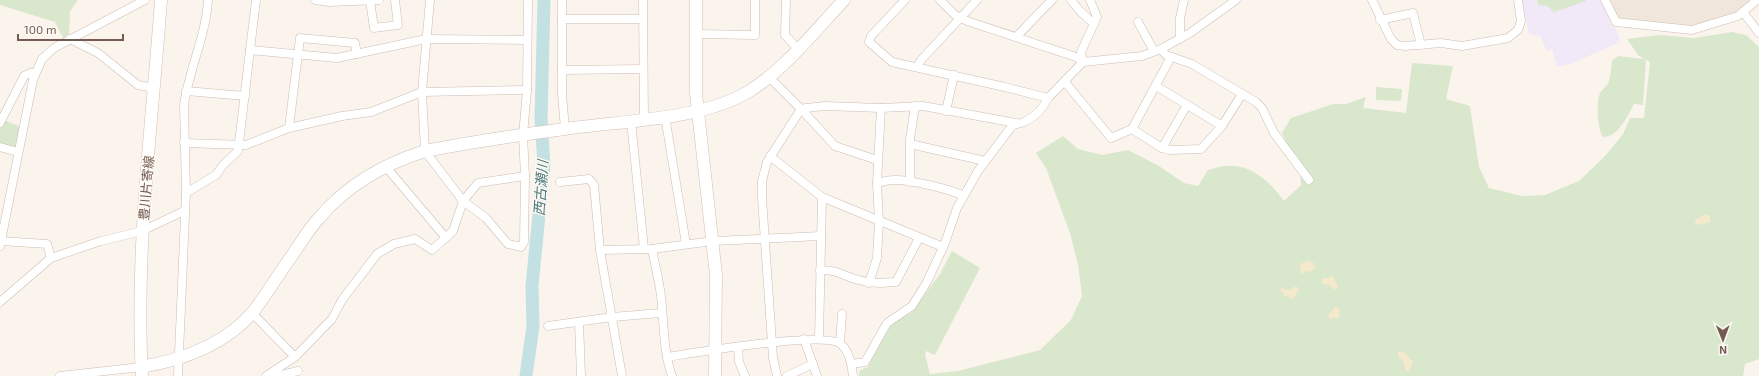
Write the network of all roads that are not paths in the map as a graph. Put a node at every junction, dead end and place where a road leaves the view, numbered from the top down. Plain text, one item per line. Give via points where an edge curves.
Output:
1 (145, 0) edge
2 (161, 0) edge
3 (208, 0) edge
4 (256, 0) edge
5 (315, 0) edge
6 (379, 0) edge
7 (395, 0) edge
8 (430, 0) edge
9 (528, 0) edge
10 (562, 0) edge
11 (643, 0) edge
12 (696, 0) edge
13 (755, 0) edge
14 (786, 0) edge
15 (844, 0) edge
16 (905, 0) edge
17 (940, 0) edge
18 (977, 0) edge
19 (1052, 0) edge
20 (1071, 0) edge
21 (1090, 0) edge
22 (1184, 0) edge
23 (1236, 0) edge
24 (1372, 0) edge
25 (1518, 0) edge
26 (1605, 0) edge
27 (1757, 0) edge
28 (354, 1) edge
29 (370, 1) junction
30 (1743, 12) junction
31 (961, 18) junction
32 (562, 19) junction
33 (643, 19) junction
34 (1380, 20) junction
35 (1138, 22) dead end
36 (1094, 24) junction
37 (1759, 33) edge
38 (696, 34) junction
39 (1016, 37) junction
40 (70, 39) junction
41 (426, 39) junction
42 (1180, 39) junction
43 (528, 40) junction
44 (1421, 45) junction
45 (798, 49) junction
46 (250, 50) junction
47 (1157, 50) junction
48 (356, 54) junction
49 (298, 56) junction
50 (1171, 57) junction
51 (1083, 62) junction
52 (917, 67) junction
53 (643, 69) junction
54 (562, 70) junction
55 (35, 73) junction
56 (954, 75) junction
57 (769, 77) junction
58 (1065, 82) junction
59 (1156, 86) junction
60 (154, 88) junction
61 (527, 90) junction
62 (186, 91) junction
63 (422, 92) junction
64 (1242, 94) junction
65 (245, 96) junction
66 (1048, 98) junction
67 (1187, 105) junction
68 (915, 106) junction
69 (881, 108) junction
70 (697, 110) junction
71 (801, 110) junction
72 (946, 111) junction
73 (665, 116) junction
74 (644, 119) junction
75 (631, 121) junction
76 (0, 122) edge
77 (1016, 123) junction
78 (1222, 126) junction
79 (289, 128) junction
80 (1132, 129) junction
81 (559, 130) junction
82 (527, 135) junction
83 (184, 143) junction
84 (910, 144) junction
85 (240, 145) junction
86 (0, 147) edge
87 (1162, 148) junction
88 (425, 151) junction
89 (18, 152) junction
90 (770, 156) junction
91 (877, 160) junction
92 (985, 162) junction
93 (386, 167) junction
94 (525, 176) junction
95 (1308, 180) dead end
96 (560, 182) dead end
97 (910, 182) junction
98 (877, 183) junction
99 (186, 192) junction
100 (964, 196) junction
101 (822, 197) junction
102 (464, 201) junction
103 (184, 211) junction
104 (879, 221) junction
105 (142, 231) junction
106 (1, 232) edge
107 (821, 236) junction
108 (446, 238) junction
109 (919, 238) junction
110 (765, 239) junction
111 (713, 241) junction
112 (0, 244) edge
113 (686, 244) junction
114 (943, 248) junction
115 (648, 249) junction
116 (600, 250) junction
117 (51, 258) junction
118 (820, 270) junction
119 (869, 283) junction
120 (0, 302) edge
121 (252, 313) junction
122 (661, 313) junction
123 (842, 314) dead end
124 (612, 317) junction
125 (579, 322) junction
126 (548, 326) dead end
127 (804, 339) junction
128 (818, 339) junction
129 (772, 343) junction
130 (840, 343) junction
131 (738, 347) junction
132 (716, 350) junction
133 (667, 357) junction
134 (293, 358) junction
135 (178, 360) junction
136 (813, 364) junction
137 (852, 364) junction
138 (141, 371) edge
139 (299, 373) edge
140 (60, 376) edge
141 (178, 376) edge
142 (266, 376) edge
143 (278, 376) edge
144 (581, 376) edge
145 (622, 376) edge
146 (672, 376) edge
147 (715, 376) edge
148 (746, 376) edge
149 (777, 376) edge
150 (787, 376) edge
151 (818, 376) edge
152 (853, 376) edge

1 - 40 street
2 - 60 street, 豊川片寄線
3 - 62 street via 207,17
4 - 46 street
5 - 28 street
6 - 29 street
7 - 29 street via 398,25 374,28
8 - 41 street
9 - 43 street
10 - 32 street
11 - 33 street
12 - 38 street
13 - 38 street via 755,35
14 - 45 street via 785,35
15 - 45 street
16 - 52 street via 871,36 869,42 892,62
17 - 31 street
18 - 31 street
19 - 39 street
20 - 36 street
21 - 36 street via 1097,17
22 - 42 street via 1180,18
23 - 42 street
24 - 34 street
25 - 44 street via 1521,21 1518,30 1508,38 1462,46 1441,43
26 - 30 street via 1616,22 1692,30 1738,16
27 - 30 street
28 - 29 street
30 - 37 street
31 - 39 street
31 - 52 street
32 - 33 street
32 - 54 street
33 - 53 street
34 - 44 street via 1397,45
34 - 44 street via 1413,13
35 - 47 street
36 - 51 street via 1081,52
38 - 70 street
39 - 51 street via 1076,57
40 - 55 street via 47,53
40 - 60 street via 98,53 138,85
41 - 43 street
41 - 48 street
41 - 63 street
42 - 47 street
43 - 61 street
45 - 57 street
46 - 49 street
46 - 65 street
47 - 50 street
47 - 51 street via 1142,56
48 - 49 street via 337,58
48 - 49 street via 356,43 300,38
49 - 79 street
50 - 59 street
50 - 64 street via 1192,64
51 - 58 street
52 - 56 street
53 - 54 street
53 - 74 street
54 - 81 street
55 - 76 street via 24,76
55 - 89 street
56 - 66 street
56 - 72 street
57 - 70 street via 747,92
57 - 71 street
58 - 66 street
58 - 80 street via 1111,138
59 - 67 street
59 - 80 street
60 - 105 street, 豊川片寄線
61 - 63 street
61 - 82 street
62 - 65 street
62 - 83 street
63 - 79 street via 371,112
63 - 88 street
64 - 78 street
64 - 95 street via 1262,108 1274,133
65 - 85 street
66 - 77 street via 1034,117
67 - 78 street
67 - 87 street
68 - 69 street
68 - 72 street
68 - 84 street
69 - 71 street via 844,106
69 - 91 street
70 - 73 street
70 - 111 street
71 - 90 street
71 - 91 street via 835,146
72 - 77 street
73 - 74 street
73 - 113 street
74 - 75 street
75 - 81 street
75 - 115 street
77 - 92 street
78 - 87 street via 1201,149
79 - 85 street
80 - 87 street
81 - 82 street
82 - 88 street
82 - 94 street
83 - 85 street
83 - 99 street
84 - 92 street
84 - 97 street
85 - 99 street via 238,151 216,175
86 - 89 street
88 - 93 street
88 - 102 street
89 - 106 street
90 - 101 street
90 - 110 street via 762,181
91 - 98 street
92 - 100 street
93 - 108 street
93 - 121 street via 366,177 334,202 318,219
94 - 102 street via 478,183
94 - 102 street via 524,242 521,247 508,244 486,218
96 - 116 street via 589,179 592,181
97 - 98 street via 894,180
97 - 100 street
98 - 104 street
99 - 103 street
100 - 114 street
101 - 104 street
101 - 107 street
102 - 108 street via 453,231
103 - 105 street
103 - 135 street
104 - 109 street
104 - 119 street via 877,258
105 - 117 street via 101,241
105 - 138 street, 豊川片寄線
106 - 112 street
107 - 110 street
107 - 118 street
108 - 134 street via 432,250 415,239 394,244 378,254 342,300 332,319
109 - 114 street
109 - 119 street via 896,282
110 - 111 street
110 - 129 street
111 - 113 street
111 - 132 street via 716,275
112 - 117 street via 47,244
113 - 115 street
114 - 137 street via 912,306 887,323 865,362
115 - 116 street
115 - 122 street via 661,296
116 - 124 street
117 - 120 street
118 - 119 street via 834,270
118 - 128 street
121 - 134 street
121 - 135 street via 212,344
122 - 124 street
122 - 133 street
123 - 130 street
124 - 125 street
124 - 145 street
125 - 126 street
125 - 144 street
127 - 128 street
127 - 129 street
127 - 136 street
128 - 130 street
129 - 131 street
129 - 149 street
130 - 137 street
131 - 132 street
131 - 148 street via 739,362
132 - 133 street
132 - 147 street
133 - 146 street
134 - 139 street
134 - 142 street
135 - 138 street
135 - 141 street
136 - 150 street
136 - 151 street
137 - 152 street
138 - 140 street
139 - 143 street

